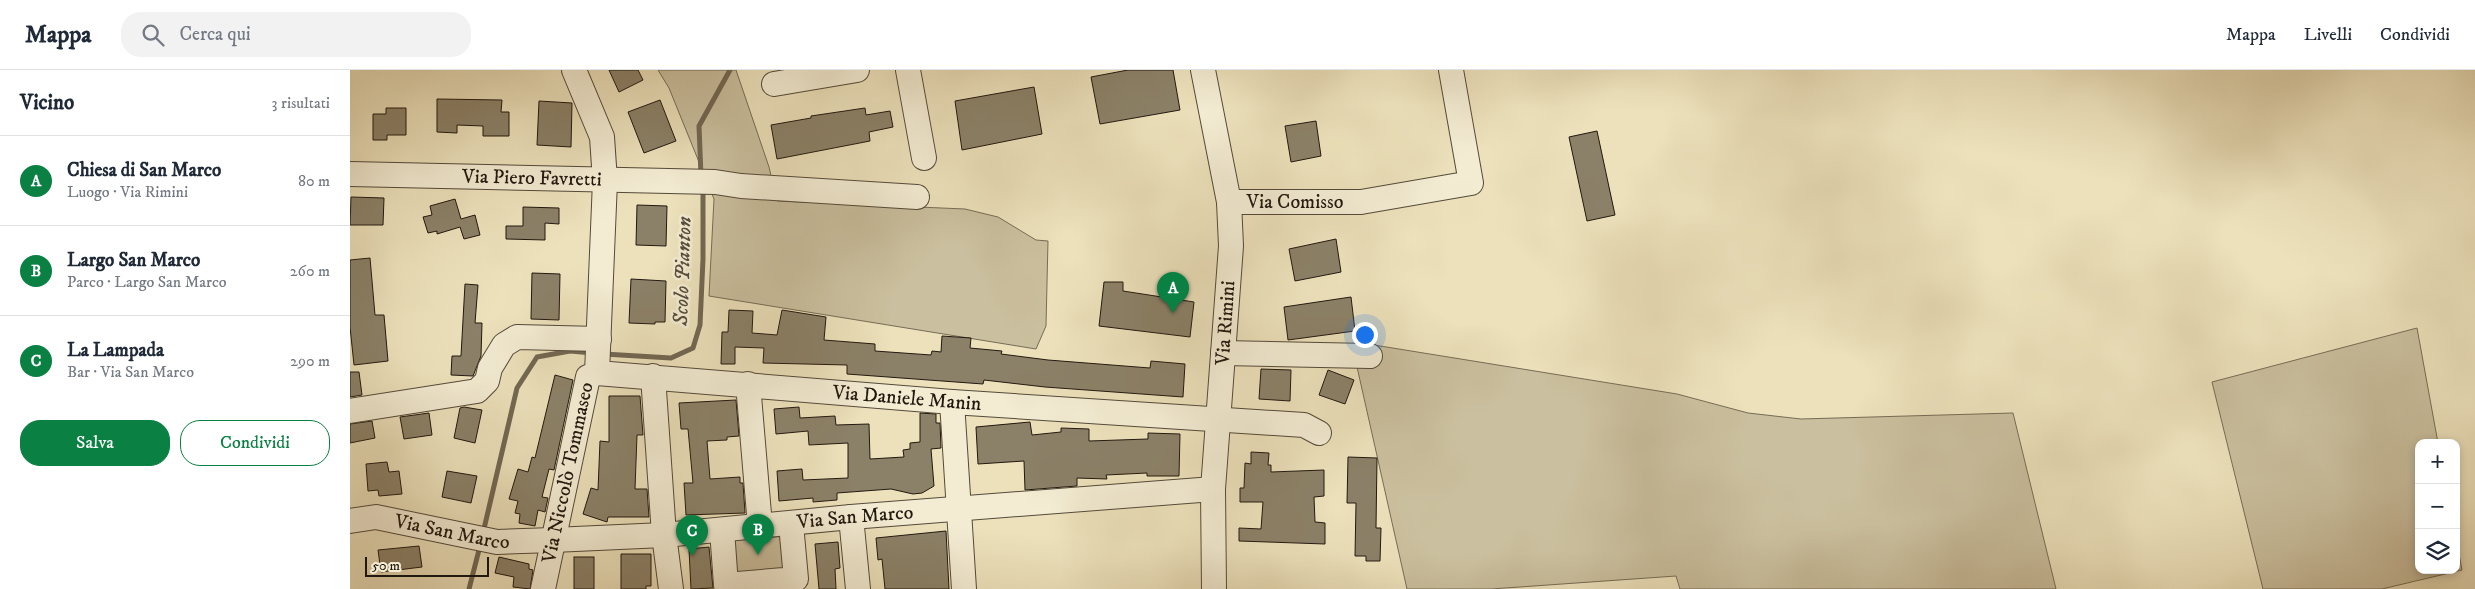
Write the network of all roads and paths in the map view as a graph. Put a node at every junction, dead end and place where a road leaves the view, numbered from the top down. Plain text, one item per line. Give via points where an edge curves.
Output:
1 (574, 70) edge
2 (857, 70) edge
3 (908, 70) edge
4 (1203, 70) edge
5 (1450, 70) edge
6 (774, 84) dead end
7 (924, 158) dead end
8 (350, 174) edge
9 (605, 180) junction
10 (917, 197) dead end
11 (1229, 202) junction
12 (1223, 353) junction
13 (598, 356) junction
14 (1370, 356) dead end
15 (653, 376) junction
16 (748, 384) junction
17 (952, 402) junction
18 (350, 411) edge
19 (1219, 419) junction
20 (1318, 433) dead end
21 (1213, 489) junction
22 (957, 510) junction
23 (851, 517) junction
24 (350, 521) edge
25 (791, 524) junction
26 (760, 526) junction
27 (722, 530) junction
28 (664, 535) junction
29 (553, 540) junction
30 (543, 589) edge
31 (671, 589) edge
32 (858, 589) edge
33 (964, 589) edge
34 (1214, 589) edge

1 - 9 street, Via Niccolò Tommaseo via 602,137
2 - 6 street
3 - 7 street
4 - 11 street, Via Rimini
5 - 11 street, Via Comisso via 1471,183 1361,202
8 - 9 street, Via Piero Favretti
9 - 10 street, Via Piero Favretti via 715,182
9 - 13 street, Via Niccolò Tommaseo
11 - 12 street, Via Rimini via 1231,226
12 - 14 street
12 - 19 street, Via Rimini
13 - 15 street, Via Daniele Manin
13 - 18 street via 517,337 504,346 490,368 487,381 478,390
13 - 29 street, Via Niccolò Tommaseo via 588,377
15 - 16 street, Via Daniele Manin
15 - 28 street
16 - 17 street, Via Daniele Manin
16 - 26 street
17 - 19 street, Via Daniele Manin
17 - 22 street
19 - 20 street via 1304,425
19 - 21 street, Via Rimini
21 - 22 street, Via San Marco
21 - 34 street, Via Rimini
22 - 23 street, Via San Marco
22 - 33 street
23 - 25 street, Via San Marco
23 - 32 street
24 - 29 street, Via San Marco via 376,517 497,542
25 - 26 street, Via San Marco
25 - 27 street via 796,579 726,585
26 - 27 street, Via San Marco
27 - 28 street, Via San Marco
28 - 29 street, Via San Marco
28 - 31 street
29 - 30 street, Via Niccolò Tommaseo

